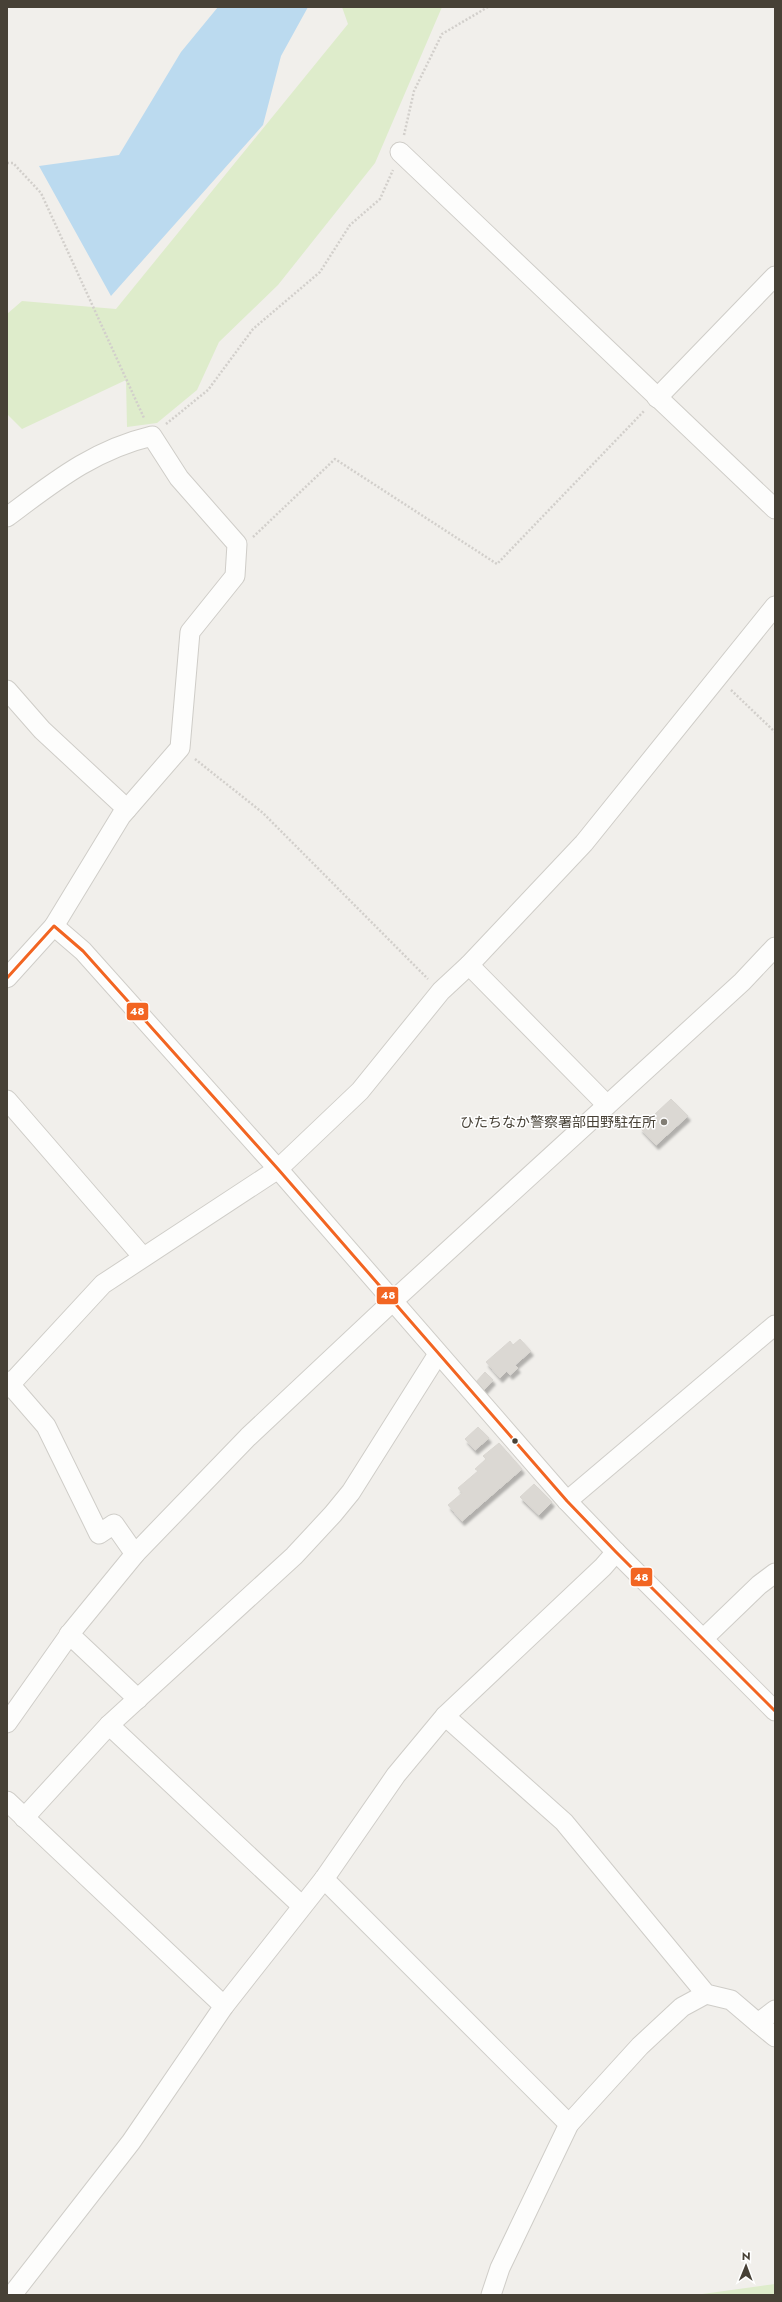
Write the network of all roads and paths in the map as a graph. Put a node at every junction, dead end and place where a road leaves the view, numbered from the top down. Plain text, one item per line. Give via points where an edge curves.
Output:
1 (488, 7) edge
2 (400, 152) junction
3 (7, 163) edge
4 (775, 276) edge
5 (658, 398) junction
6 (152, 436) junction
7 (775, 509) edge
8 (7, 517) edge
9 (236, 553) junction
10 (775, 606) edge
11 (718, 677) junction
12 (7, 690) edge
13 (775, 732) edge
14 (180, 748) junction
15 (127, 809) junction
16 (54, 926) junction
17 (775, 947) edge
18 (469, 965) junction
19 (9, 972) edge
20 (441, 991) junction
21 (7, 1100) edge
22 (607, 1105) junction
23 (278, 1169) junction
24 (143, 1257) junction
25 (394, 1300) junction
26 (775, 1325) edge
27 (438, 1354) junction
28 (8, 1385) edge
29 (567, 1501) junction
30 (616, 1552) junction
31 (135, 1554) junction
32 (775, 1573) edge
33 (69, 1634) junction
34 (704, 1638) junction
35 (138, 1699) junction
36 (775, 1711) edge
37 (445, 1716) junction
38 (7, 1723) edge
39 (110, 1725) junction
40 (7, 1801) edge
41 (24, 1818) junction
42 (324, 1879) junction
43 (302, 1906) junction
44 (706, 1994) junction
45 (224, 2006) junction
46 (775, 2010) edge
47 (758, 2023) junction
48 (775, 2037) edge
49 (569, 2124) junction
50 (12, 2295) edge
51 (491, 2295) edge

1 - 2 path via 442,34 414,91
2 - 5 street
2 - 6 path via 380,199 350,225 320,272 253,329 208,390
3 - 6 path via 13,163 41,193
4 - 5 street
5 - 7 street
5 - 9 path via 496,564 335,459
6 - 8 street via 124,442 73,468
6 - 9 street via 179,478 237,544
9 - 14 street via 235,576 190,632
10 - 11 street
11 - 13 path
11 - 18 street via 584,843
12 - 15 street via 42,730
14 - 15 street
14 - 20 path via 263,813
15 - 16 street
16 - 19 street
16 - 23 street via 83,951
17 - 22 street via 742,982
18 - 20 street
18 - 22 street
20 - 23 street via 360,1091
21 - 24 street
22 - 25 street
23 - 24 street
23 - 25 street
24 - 28 street via 104,1284
25 - 27 street
25 - 31 street via 248,1437
26 - 29 street
27 - 29 street
27 - 35 street via 428,1366 351,1492 333,1514 294,1556
28 - 31 street via 46,1426 99,1534 114,1524
29 - 30 street
30 - 34 street
30 - 37 street via 597,1573
31 - 33 street
32 - 34 street
33 - 35 street
33 - 38 street
34 - 36 street
35 - 39 street
37 - 42 street via 396,1775
37 - 44 street via 564,1822
39 - 41 street
39 - 43 street
40 - 41 street
41 - 45 street
42 - 43 street
42 - 49 street
43 - 45 street
44 - 47 street via 731,2000
44 - 49 street via 682,2007 640,2046
45 - 50 street via 132,2142
46 - 47 street
47 - 48 street
49 - 51 street via 500,2268

